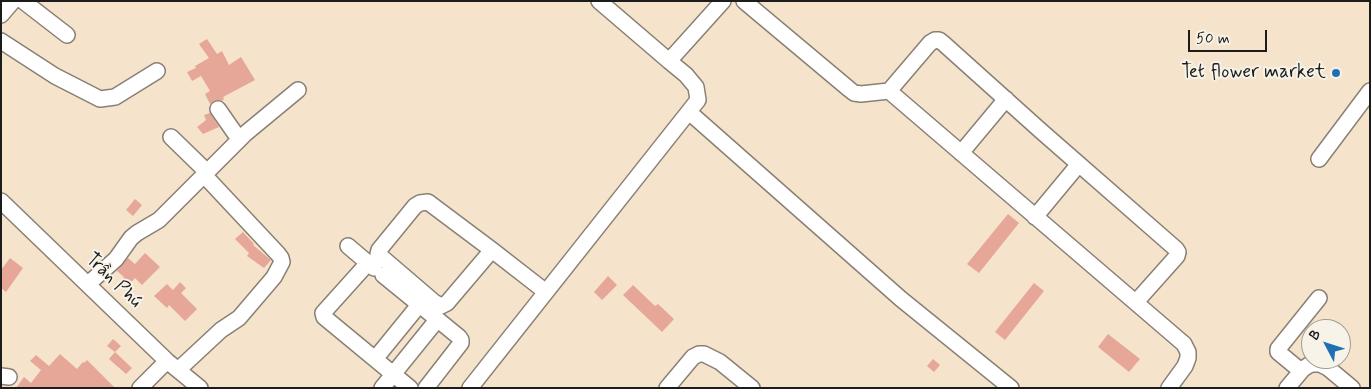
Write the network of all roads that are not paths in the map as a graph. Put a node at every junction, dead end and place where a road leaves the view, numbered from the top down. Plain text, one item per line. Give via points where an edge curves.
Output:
1 (12, 1) edge
2 (22, 1) edge
3 (600, 1) edge
4 (723, 1) edge
5 (744, 1) edge
6 (1, 16) edge
7 (67, 35) dead end
8 (1, 41) edge
9 (669, 62) junction
10 (158, 71) dead end
11 (298, 90) dead end
12 (889, 91) junction
13 (1370, 91) edge
14 (1006, 99) junction
15 (218, 109) dead end
16 (689, 112) junction
17 (171, 137) dead end
18 (239, 140) junction
19 (960, 153) junction
20 (1320, 158) dead end
21 (1079, 164) junction
22 (205, 173) junction
23 (1, 201) edge
24 (1034, 216) junction
25 (348, 246) dead end
26 (492, 250) junction
27 (368, 263) junction
28 (387, 271) junction
29 (88, 284) junction
30 (546, 292) junction
31 (1319, 298) dead end
32 (1136, 302) junction
33 (431, 310) junction
34 (375, 359) junction
35 (173, 366) junction
36 (1301, 371) junction
37 (393, 374) junction
38 (140, 388) edge
39 (200, 388) edge
40 (382, 388) edge
41 (410, 388) edge
42 (426, 388) edge
43 (470, 388) edge
44 (667, 388) edge
45 (752, 388) edge
46 (1011, 388) edge
47 (1169, 388) edge
48 (1287, 388) edge
49 (1352, 388) edge

1 - 6 street
2 - 7 street
3 - 9 street
4 - 9 street
5 - 12 street via 854,93
8 - 10 street via 55,76 100,99 115,97
9 - 16 street via 696,87 698,100
11 - 18 street
12 - 14 street via 930,43 939,40
12 - 19 street
13 - 20 street
14 - 19 street
14 - 21 street
15 - 18 street
16 - 30 street
16 - 46 street via 902,299
17 - 22 street
18 - 22 street
19 - 24 street
21 - 24 street
21 - 32 street via 1178,252
22 - 29 street via 159,220 131,238 116,259
22 - 35 street via 282,262 274,277 239,318
23 - 29 street, Trần Phú
24 - 32 street
25 - 27 street
26 - 28 street via 428,202 420,202 379,250
26 - 30 street
26 - 33 street via 447,303
27 - 28 street
27 - 34 street via 323,313
28 - 33 street
29 - 35 street, Trần Phú
30 - 43 street
31 - 36 street via 1278,349
32 - 47 street via 1184,344 1188,352 1185,366
33 - 34 street
33 - 37 street
33 - 42 street via 459,337 461,343
34 - 37 street
35 - 38 street
35 - 39 street, Trần Phú
36 - 48 street
36 - 49 street via 1309,365 1320,364
37 - 40 street
37 - 41 street
44 - 45 street via 693,358 704,354 720,362

